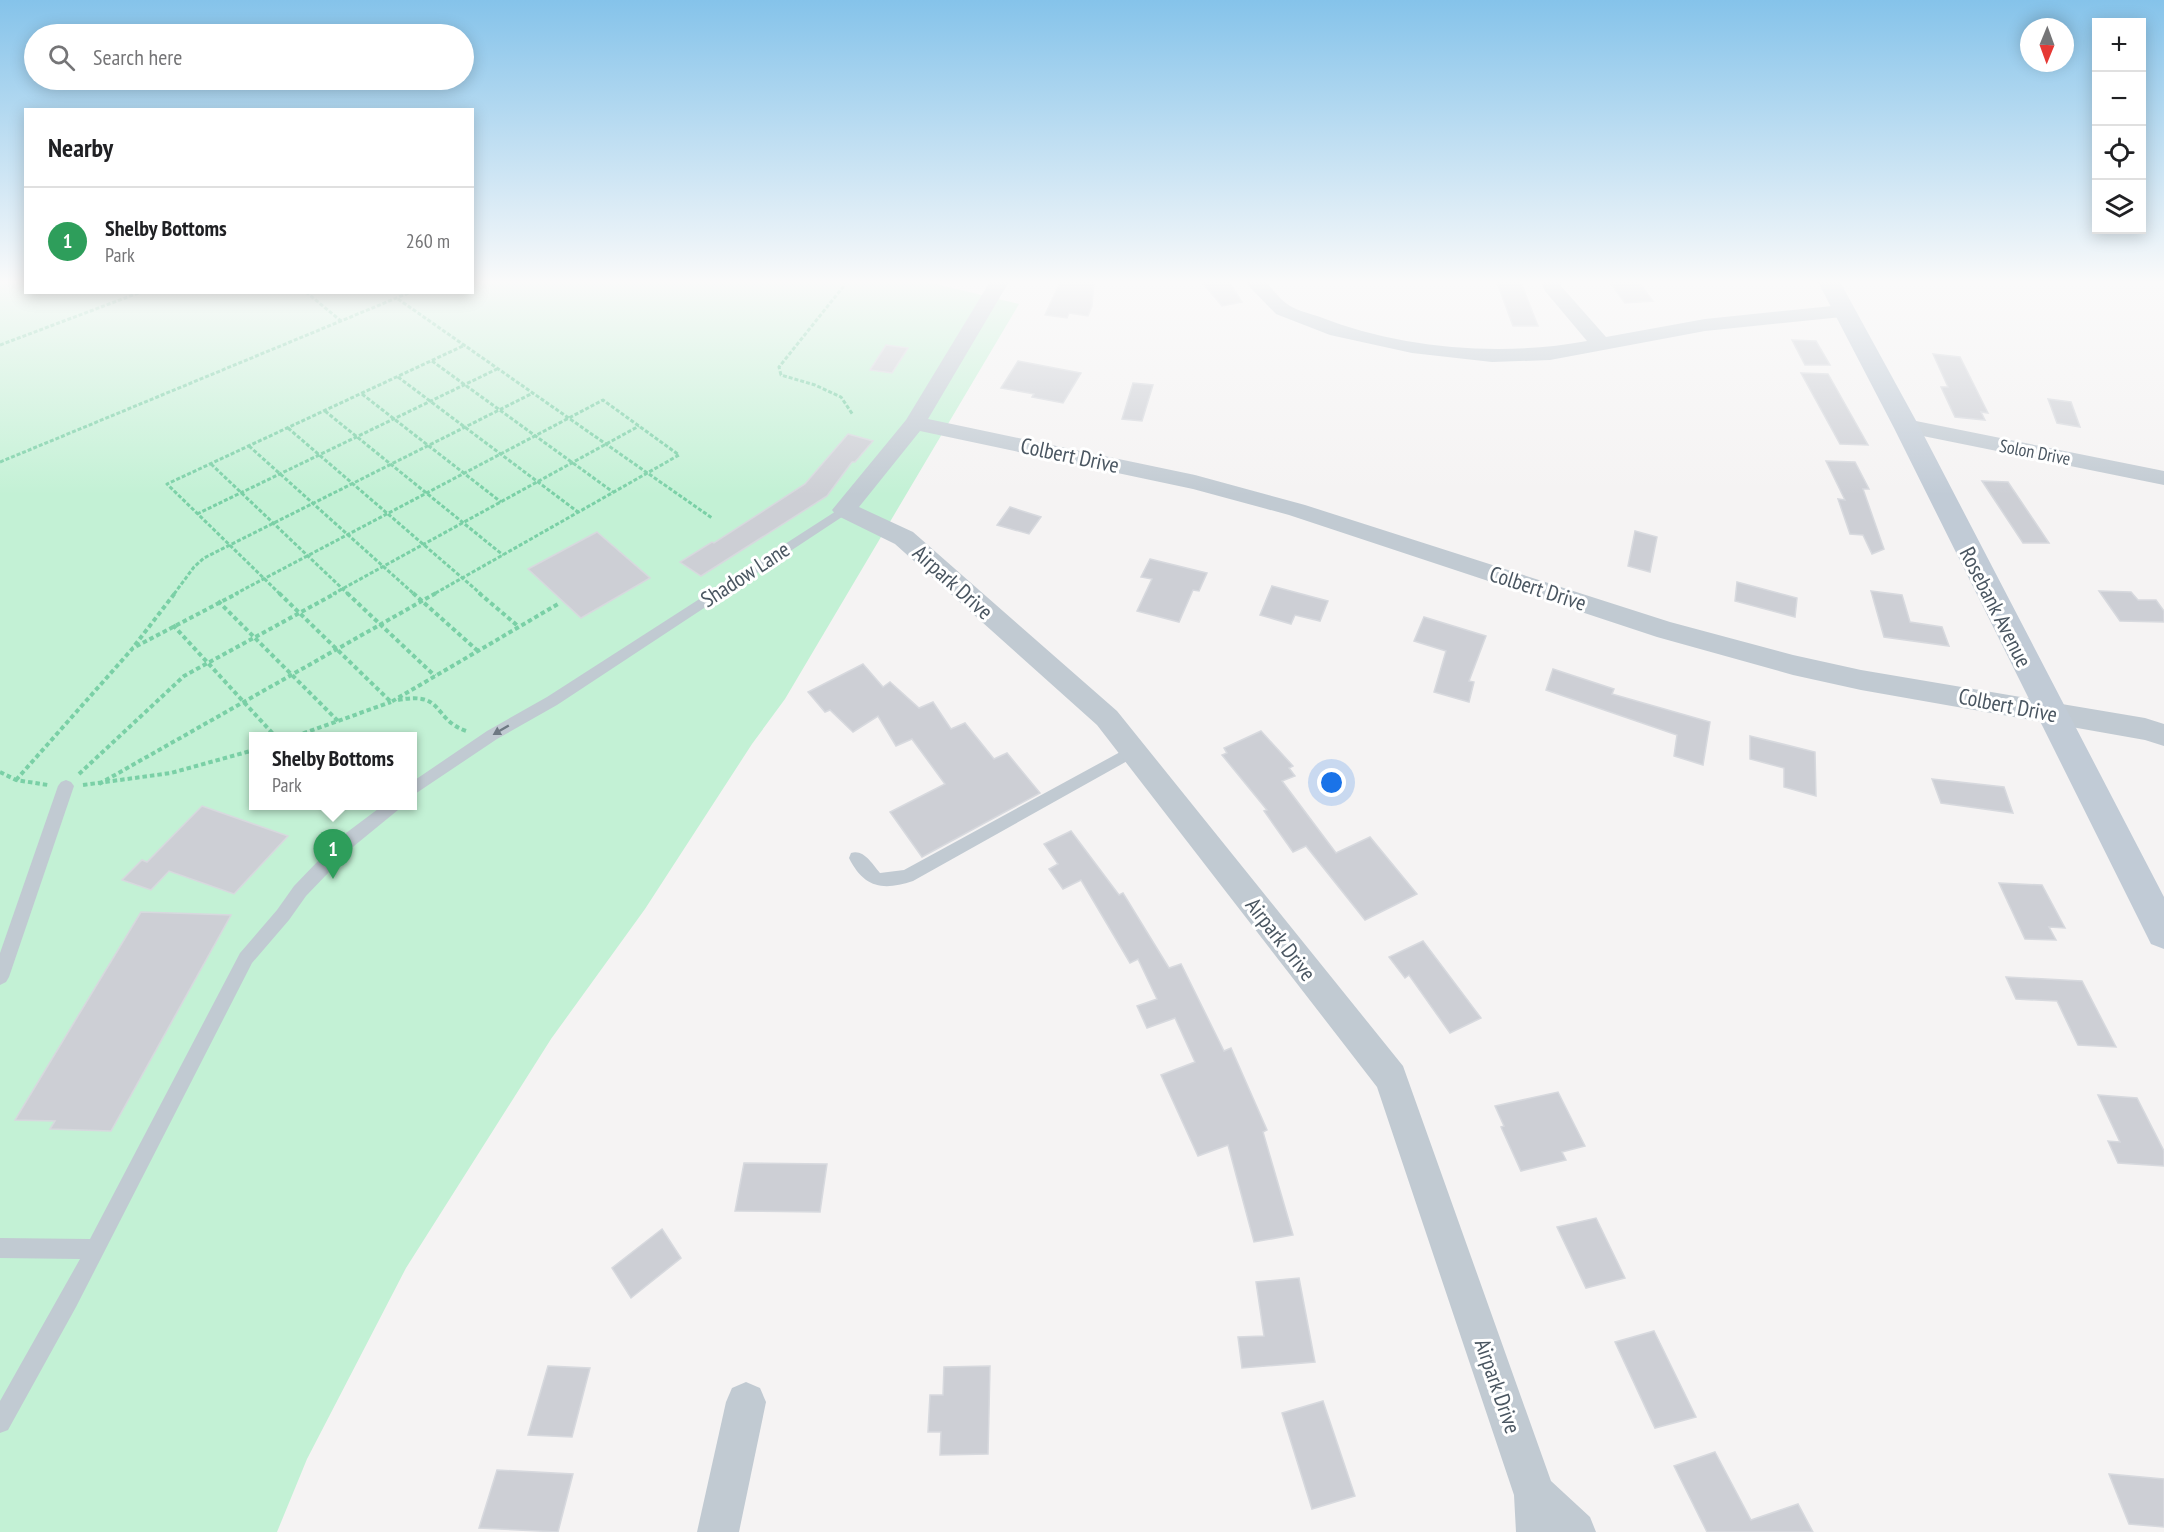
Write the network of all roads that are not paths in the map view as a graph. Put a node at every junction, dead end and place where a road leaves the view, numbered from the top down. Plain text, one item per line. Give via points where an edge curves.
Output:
1 (958, 351) edge
2 (1452, 351) edge
3 (1564, 351) edge
4 (1865, 351) edge
5 (915, 423) junction
6 (1906, 426) junction
7 (2164, 478) edge
8 (844, 510) junction
9 (2049, 712) junction
10 (2164, 735) edge
11 (1133, 751) junction
12 (66, 786) road end
13 (417, 787) edge
14 (388, 810) edge
15 (857, 858) dead end
16 (2164, 933) edge
17 (0, 977) edge
18 (0, 1248) edge
19 (95, 1249) junction
20 (746, 1402) dead end
21 (0, 1422) edge
22 (1536, 1513) edge
23 (718, 1532) edge
24 (1575, 1532) edge

1 - 5 street, Shadow Lane
2 - 3 street via 1492,356
4 - 6 street, Rosebank Avenue
5 - 8 street, Shadow Lane
5 - 9 street, Colbert Drive via 1195,482 1298,510 1666,630 1793,665
6 - 7 street, Solon Drive
6 - 9 street, Rosebank Avenue
8 - 11 street, Airpark Drive via 904,538 1107,718
8 -> 13 lane, Shadow Lane
9 - 10 street, Colbert Drive
9 - 16 street, Rosebank Avenue
11 - 15 lane via 907,876 877,880
11 - 22 street, Airpark Drive via 1391,1078
12 - 17 lane
14 - 19 lane via 348,842 300,891 246,958
18 - 19 lane
19 - 21 lane
20 - 23 street
22 - 24 street, Airpark Drive

